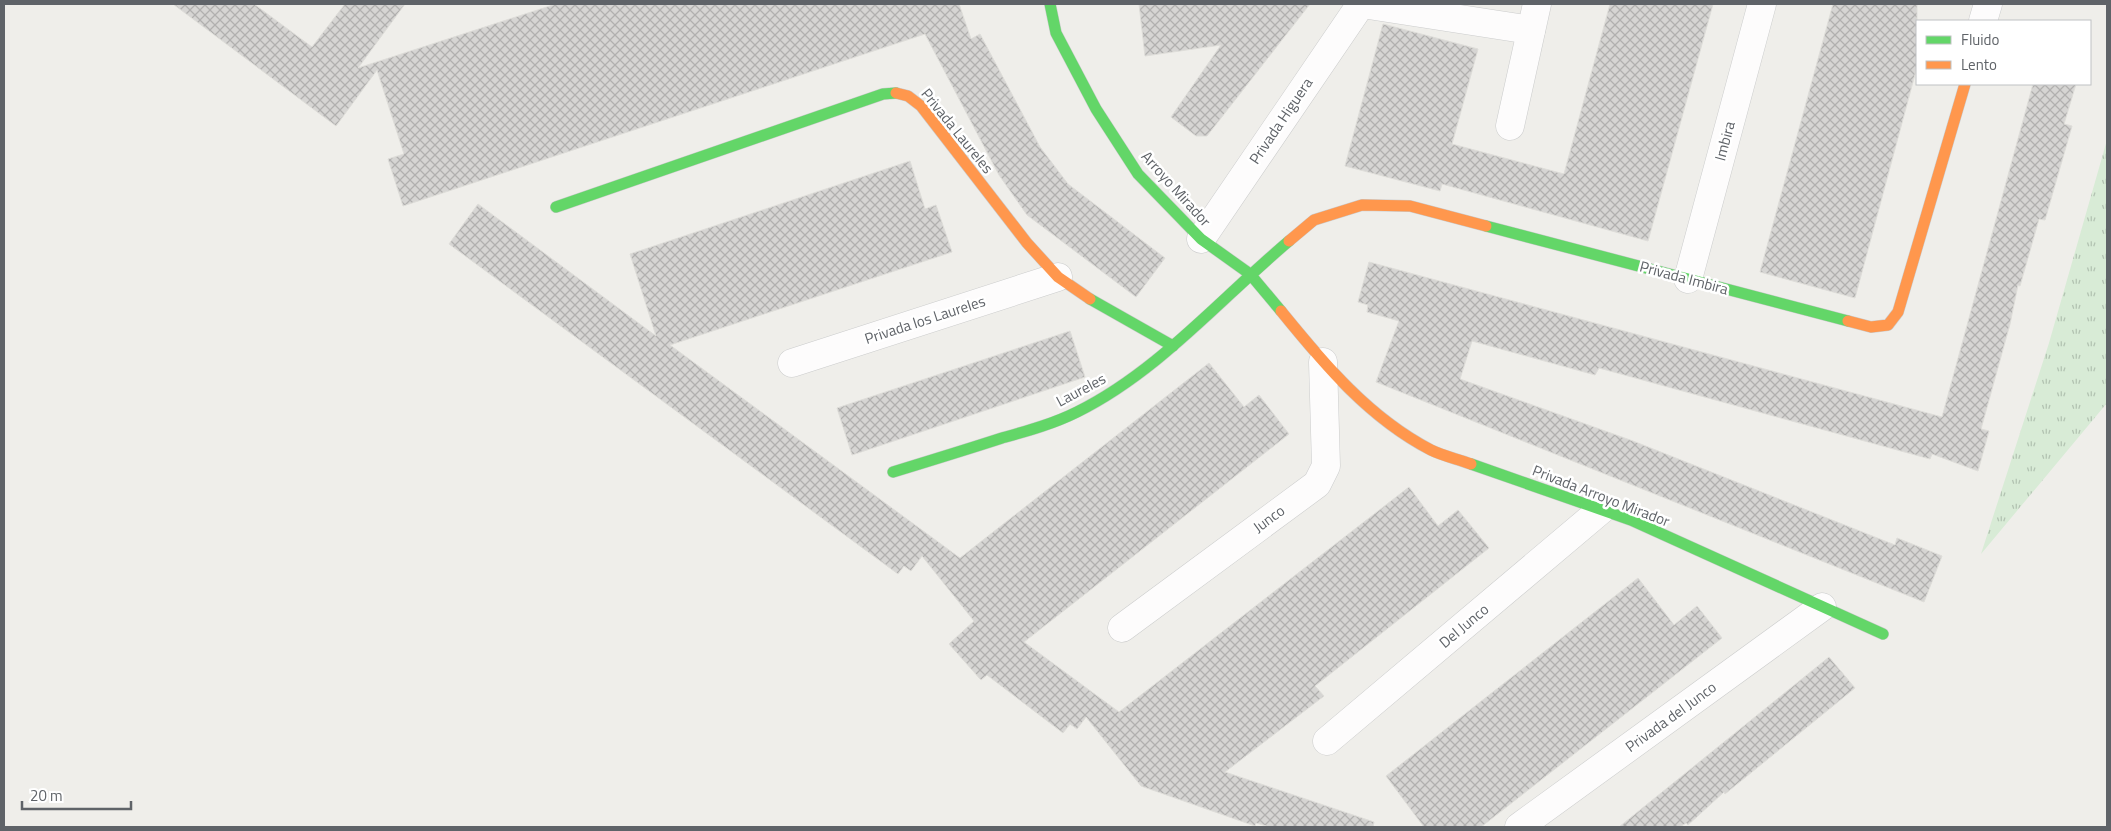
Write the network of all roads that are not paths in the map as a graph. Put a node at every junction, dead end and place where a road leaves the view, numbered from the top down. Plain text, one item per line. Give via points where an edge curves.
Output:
1 (1050, 4) edge
2 (1362, 4) edge
3 (1762, 4) edge
4 (1988, 4) edge
5 (1534, 17) edge
6 (1983, 20) edge
7 (1965, 85) edge
8 (1510, 126) dead end
9 (556, 207) dead end
10 (1202, 239) junction
11 (1250, 274) junction
12 (1058, 277) junction
13 (1688, 279) junction
14 (1173, 346) junction
15 (1324, 362) junction
16 (792, 363) dead end
17 (893, 472) dead end
18 (1601, 510) junction
19 (1822, 607) junction
20 (1122, 628) dead end
21 (1883, 634) dead end
22 (1327, 741) dead end
23 (1519, 827) edge

1 - 10 street, Arroyo Mirador via 1056,33 1101,117 1138,174
2 - 5 street, Privada Higuera
2 - 10 street, Privada Higuera
3 - 13 street, Imbira
4 - 6 street
5 - 8 street, Privada Higuera
7 - 13 street, Privada Imbira via 1898,312 1888,325 1870,327
9 - 12 street, Privada Laureles via 883,94 899,92 922,106 1027,243
10 - 11 street, Arroyo Mirador
11 - 13 street, Privada Imbira via 1314,220 1362,205 1410,206
11 - 14 street, Laureles
11 - 15 street, Arroyo Mirador
12 - 14 street, Privada Laureles via 1091,300
12 - 16 street, Privada los Laureles
14 - 17 street, Laureles via 1117,388 1077,412
15 - 18 street, Privada Arroyo Mirador via 1386,421 1432,450
15 - 20 street, Junco via 1326,466 1317,484
18 - 19 street, Privada Arroyo Mirador via 1631,520
18 - 22 street, Del Junco
19 - 21 street, Privada Arroyo Mirador
19 - 23 street, Privada del Junco

